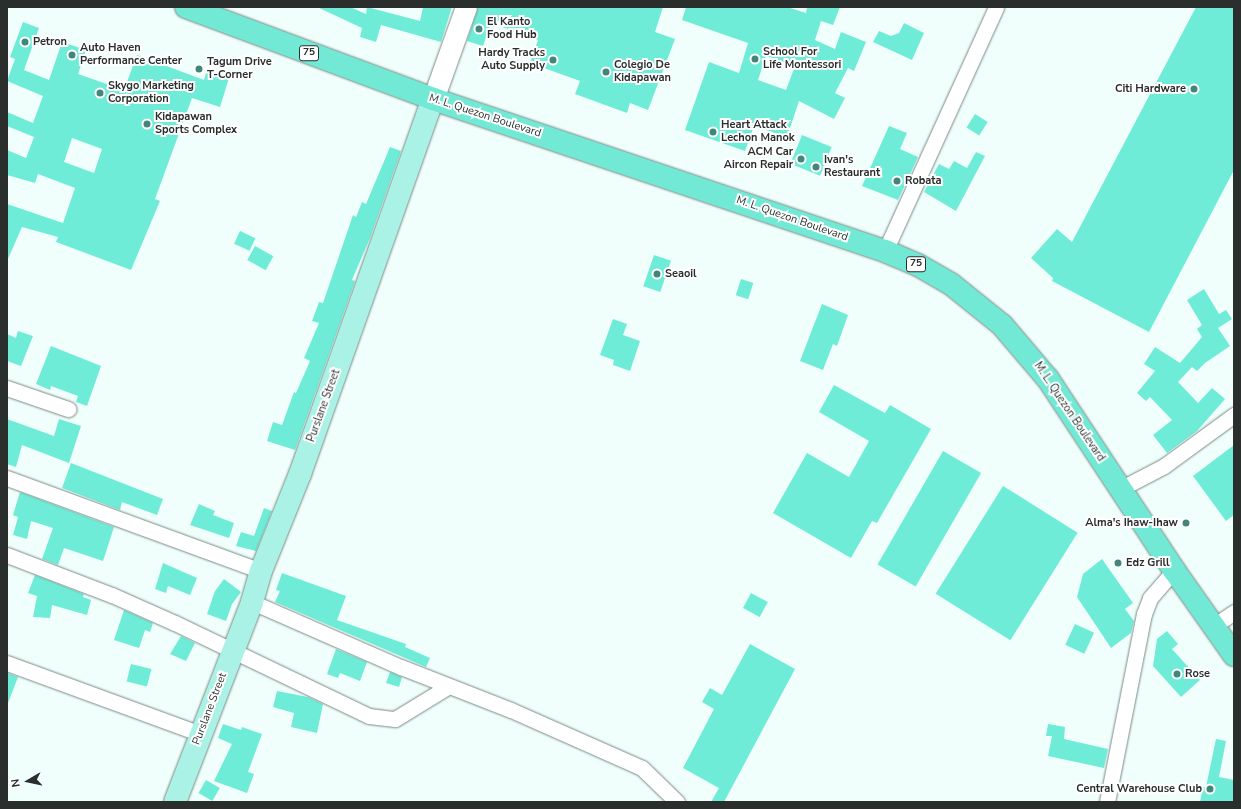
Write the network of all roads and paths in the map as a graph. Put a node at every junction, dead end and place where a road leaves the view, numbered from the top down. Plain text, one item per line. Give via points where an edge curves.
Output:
1 (186, 7) edge
2 (466, 7) edge
3 (996, 7) edge
4 (433, 99) junction
5 (885, 251) junction
6 (7, 388) edge
7 (68, 409) dead end
8 (1234, 415) edge
9 (7, 478) edge
10 (1120, 489) junction
11 (7, 555) edge
12 (1174, 570) junction
13 (261, 571) junction
14 (252, 602) junction
15 (1234, 612) edge
16 (1212, 627) junction
17 (232, 651) junction
18 (1234, 655) edge
19 (7, 662) edge
20 (449, 686) junction
21 (201, 734) junction
22 (175, 802) edge
23 (677, 802) edge
24 (1107, 802) edge

1 - 4 highway, M. L. Quezon Boulevard / 75
2 - 4 street, Purslane Street
3 - 5 street
4 - 5 highway, M. L. Quezon Boulevard / 75
4 - 13 main road, Purslane Street via 300,474
5 - 10 highway, M. L. Quezon Boulevard / 75 via 918,265 950,284 1002,325 1048,379
6 - 7 street
8 - 10 street via 1164,466
9 - 13 street
10 - 12 highway, M. L. Quezon Boulevard / 75
11 - 17 street via 112,595
12 - 16 highway, M. L. Quezon Boulevard / 75
12 - 24 street via 1150,598 1144,614
13 - 14 main road, Purslane Street
14 - 17 main road, Purslane Street
14 - 20 street
15 - 16 street
16 - 18 highway, M. L. Quezon Boulevard / 75
17 - 20 street via 369,716 383,719 395,719 405,714
17 - 21 main road, Purslane Street
19 - 21 street
20 - 23 street via 511,710 642,768
21 - 22 main road, Purslane Street

